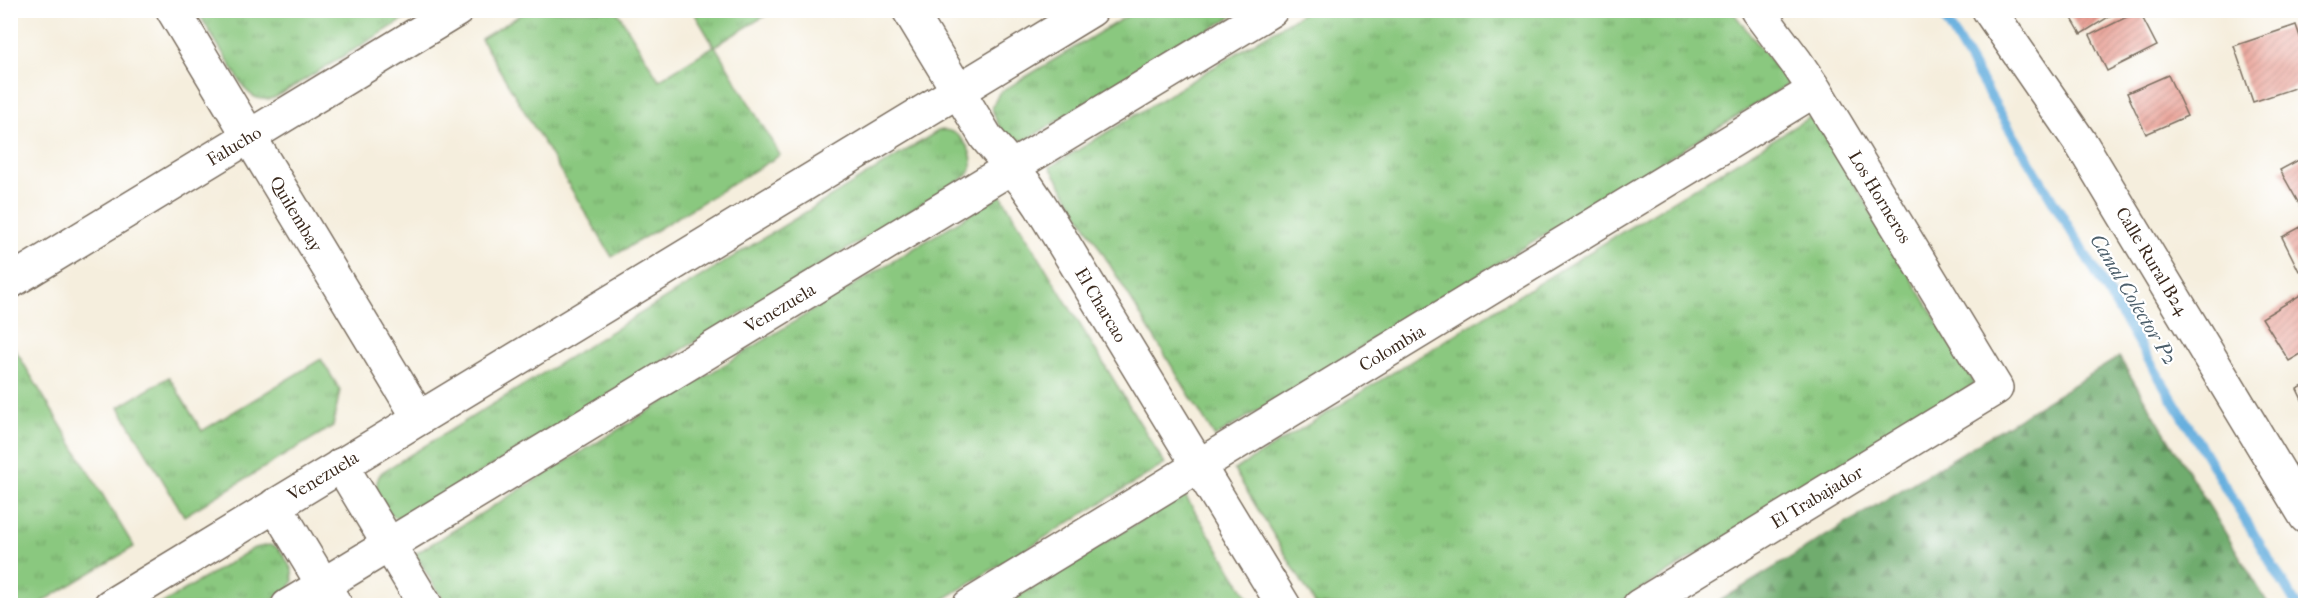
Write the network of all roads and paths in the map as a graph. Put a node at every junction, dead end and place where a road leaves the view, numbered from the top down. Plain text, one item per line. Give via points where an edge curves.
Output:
1 (173, 10) edge
2 (457, 10) edge
3 (909, 10) edge
4 (1091, 10) edge
5 (1271, 10) edge
6 (1757, 10) edge
7 (1989, 10) edge
8 (1815, 90) junction
9 (958, 91) junction
10 (249, 137) junction
11 (1011, 168) junction
12 (10, 282) edge
13 (1996, 388) joint
14 (419, 418) junction
15 (341, 465) junction
16 (1199, 465) junction
17 (275, 505) junction
18 (2306, 517) edge
19 (389, 544) junction
20 (330, 595) edge
21 (110, 606) edge
22 (288, 606) edge
23 (426, 606) edge
24 (969, 606) edge
25 (1284, 606) edge
26 (1638, 606) edge

1 - 10 street, Quilembay
2 - 10 street, Falucho
3 - 9 street, El Charcao
4 - 9 street, Venezuela
5 - 11 street, Venezuela
6 - 8 street, Los Horneros
7 - 18 street, Calle Rural B24 via 2082,145
8 - 13 street, Los Horneros
8 - 16 street, Colombia
9 - 11 street, El Charcao via 986,137
9 - 14 street, Venezuela
10 - 12 street, Falucho
10 - 14 street, Quilembay
11 - 16 street, El Charcao via 1040,206
11 - 19 street, Venezuela
13 - 26 street, El Trabajador
14 - 15 street, Venezuela
15 - 17 street, Venezuela
15 - 19 street
16 - 24 street, Colombia
16 - 25 street, El Charcao
17 - 20 street
17 - 21 street, Venezuela
19 - 20 street, Venezuela
19 - 23 street
20 - 22 street, Venezuela

